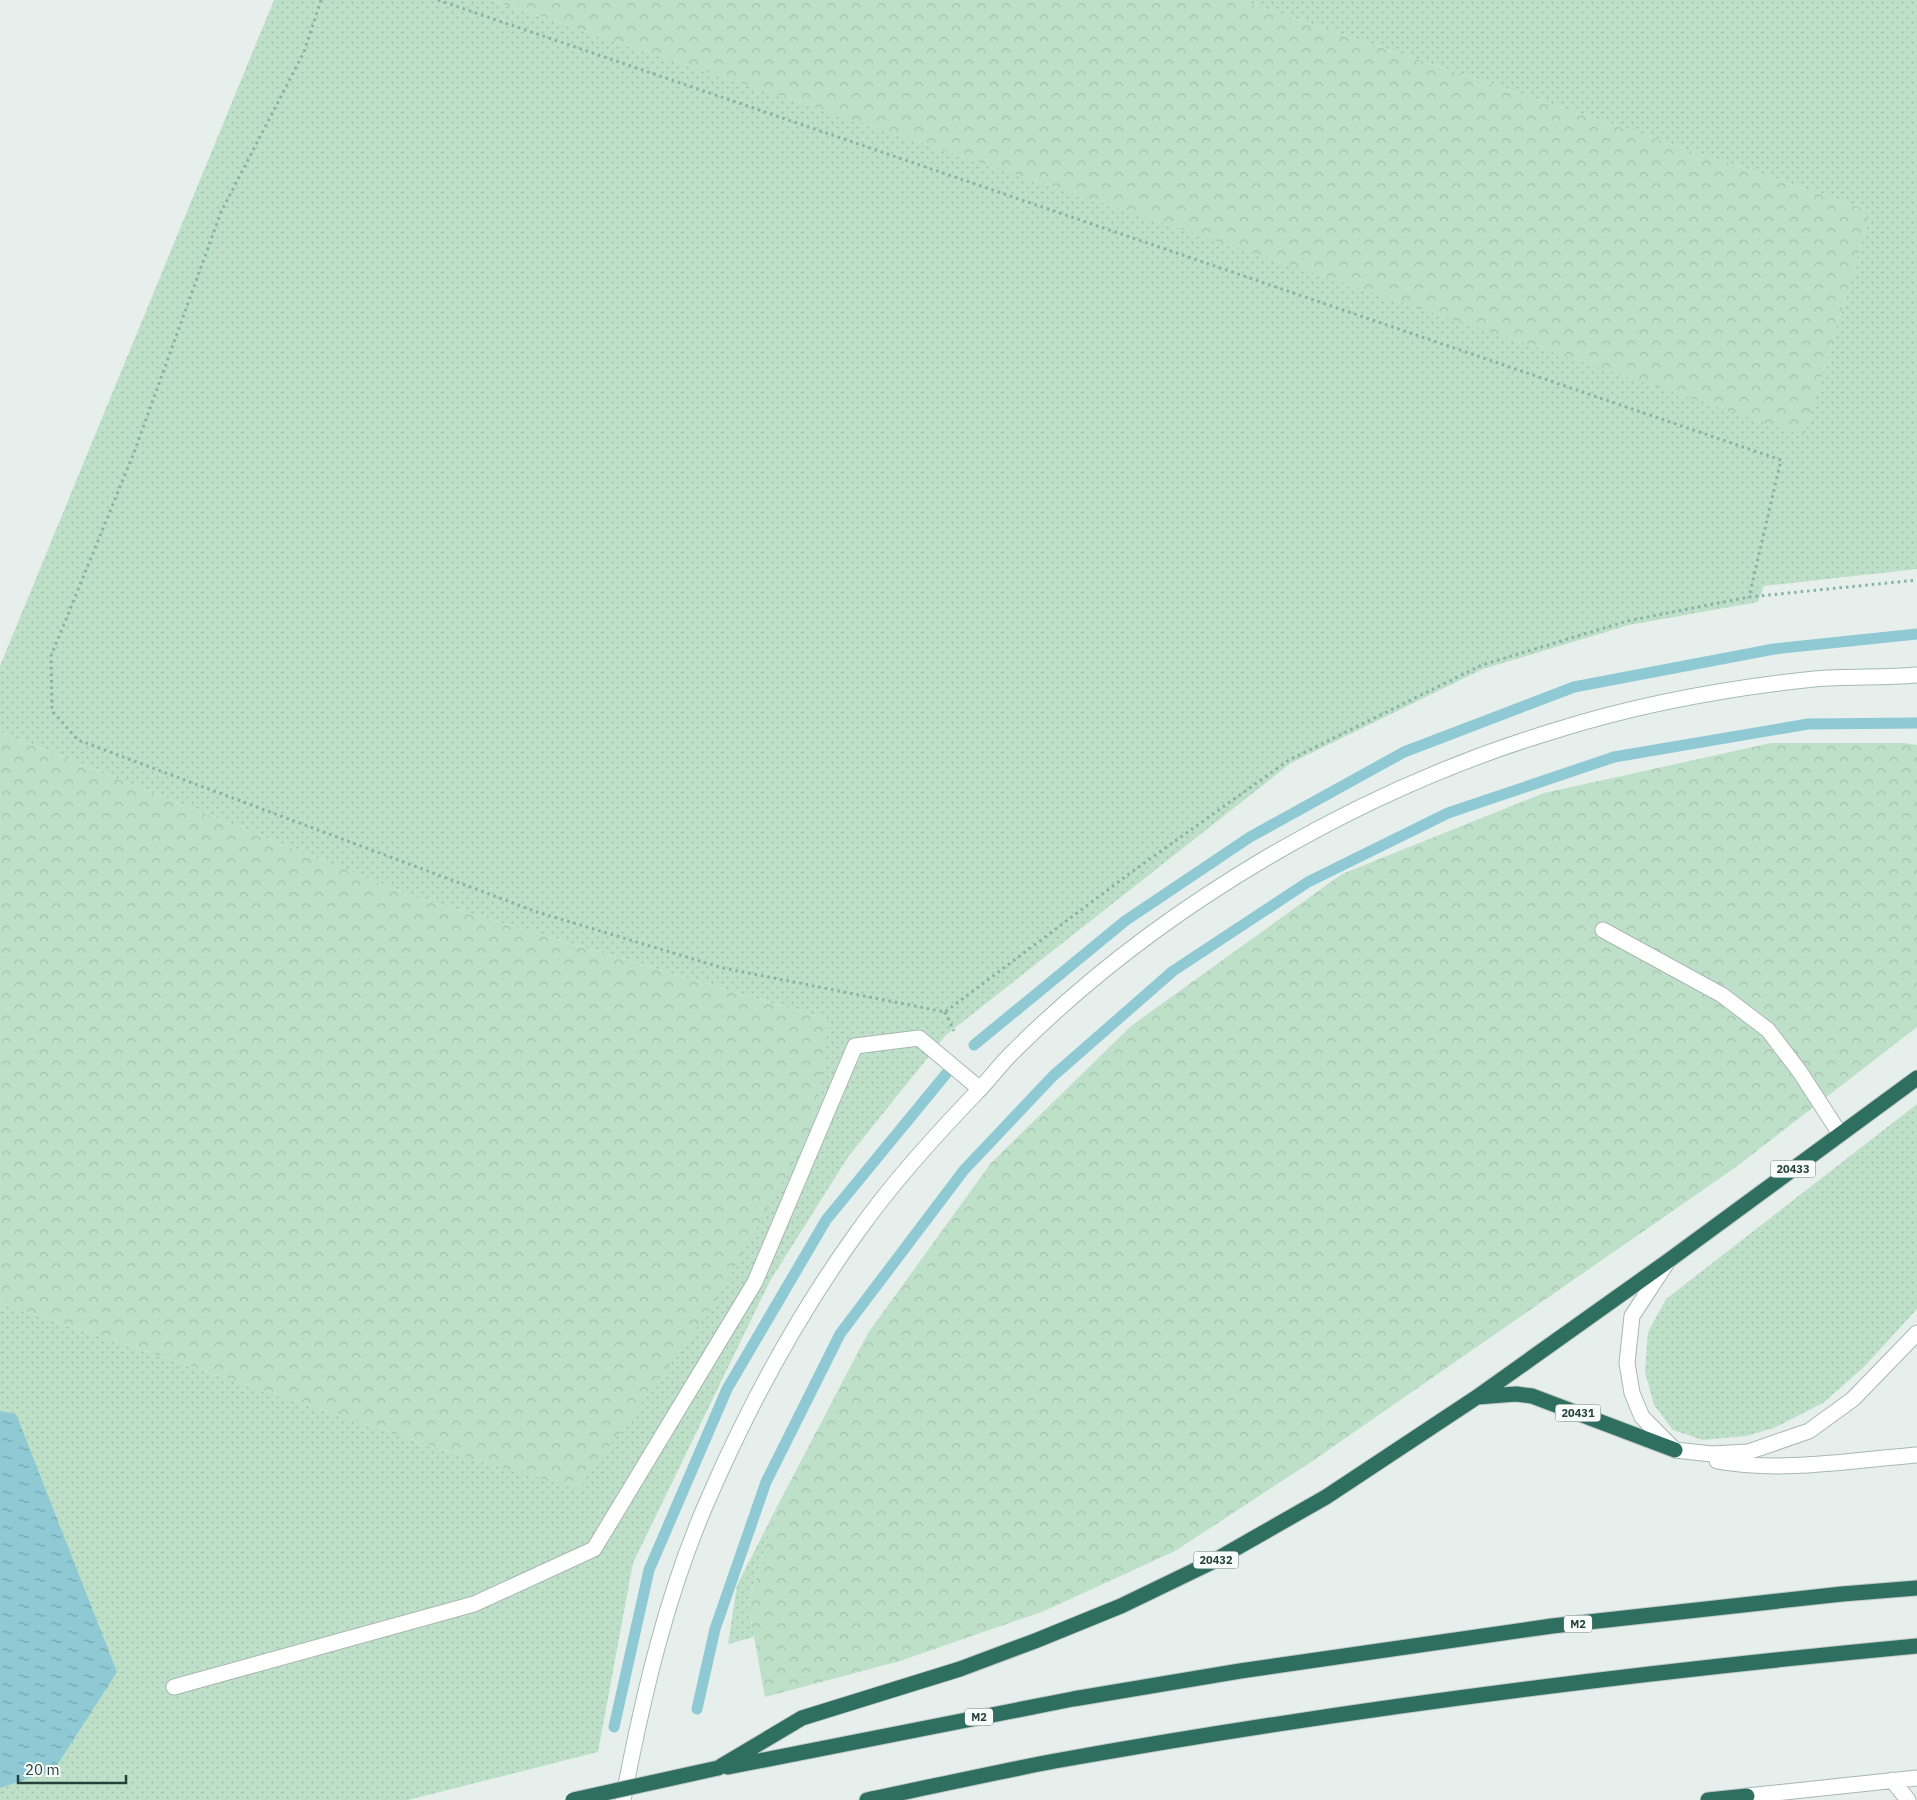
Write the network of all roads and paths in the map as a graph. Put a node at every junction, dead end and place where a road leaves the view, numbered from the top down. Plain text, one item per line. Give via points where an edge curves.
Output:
1 (321, 0) edge
2 (438, 0) edge
3 (1917, 580) edge
4 (1749, 597) junction
5 (1916, 675) edge
6 (1603, 930) dead end
7 (1917, 1078) edge
8 (980, 1089) junction
9 (1840, 1134) junction
10 (1668, 1261) junction
11 (1917, 1334) edge
12 (1477, 1397) junction
13 (1675, 1450) junction
14 (1917, 1455) edge
15 (1917, 1588) edge
16 (1917, 1646) edge
17 (174, 1687) dead end
18 (718, 1768) junction
19 (1917, 1778) edge
20 (1892, 1780) junction
21 (1749, 1799) edge
22 (573, 1800) edge
23 (623, 1800) edge
24 (867, 1800) edge
25 (1708, 1800) edge
26 (1908, 1800) edge

1 - 4 path via 304,52 221,212 135,450 51,656 52,711 78,740 537,912 723,968 945,1012 1133,871 1289,760 1482,665 1627,620
2 - 4 path via 1781,460
3 - 4 path
5 - 8 main road via 1817,679 1608,716 1470,759 1371,801 1316,830 1149,934 1014,1051
6 - 9 main road via 1722,995 1768,1030
7 - 9 highway, 20433
8 - 17 main road via 920,1038 856,1046 755,1282 594,1549 474,1604
8 - 23 main road via 935,1135 858,1230 788,1338 737,1436 709,1497 669,1607 638,1724
9 - 10 highway, 20433
10 - 12 highway, 20432
10 - 13 main road via 1632,1316 1627,1363 1632,1393 1642,1417
11 - 13 main road via 1853,1399 1809,1431 1748,1452 1712,1454
12 - 13 highway, 20431 via 1532,1396
12 - 18 highway, 20432 via 1326,1497 1167,1586 1079,1624 960,1669 802,1718
13 - 14 main road, 20431 via 1720,1462 1766,1465
15 - 18 highway, M2 via 1552,1626 1240,1671 1073,1699
16 - 24 highway via 1735,1663 1283,1724 1054,1762
18 - 22 highway, M2, bridge
19 - 20 main road
20 - 21 main road
20 - 26 main road
21 - 25 highway

